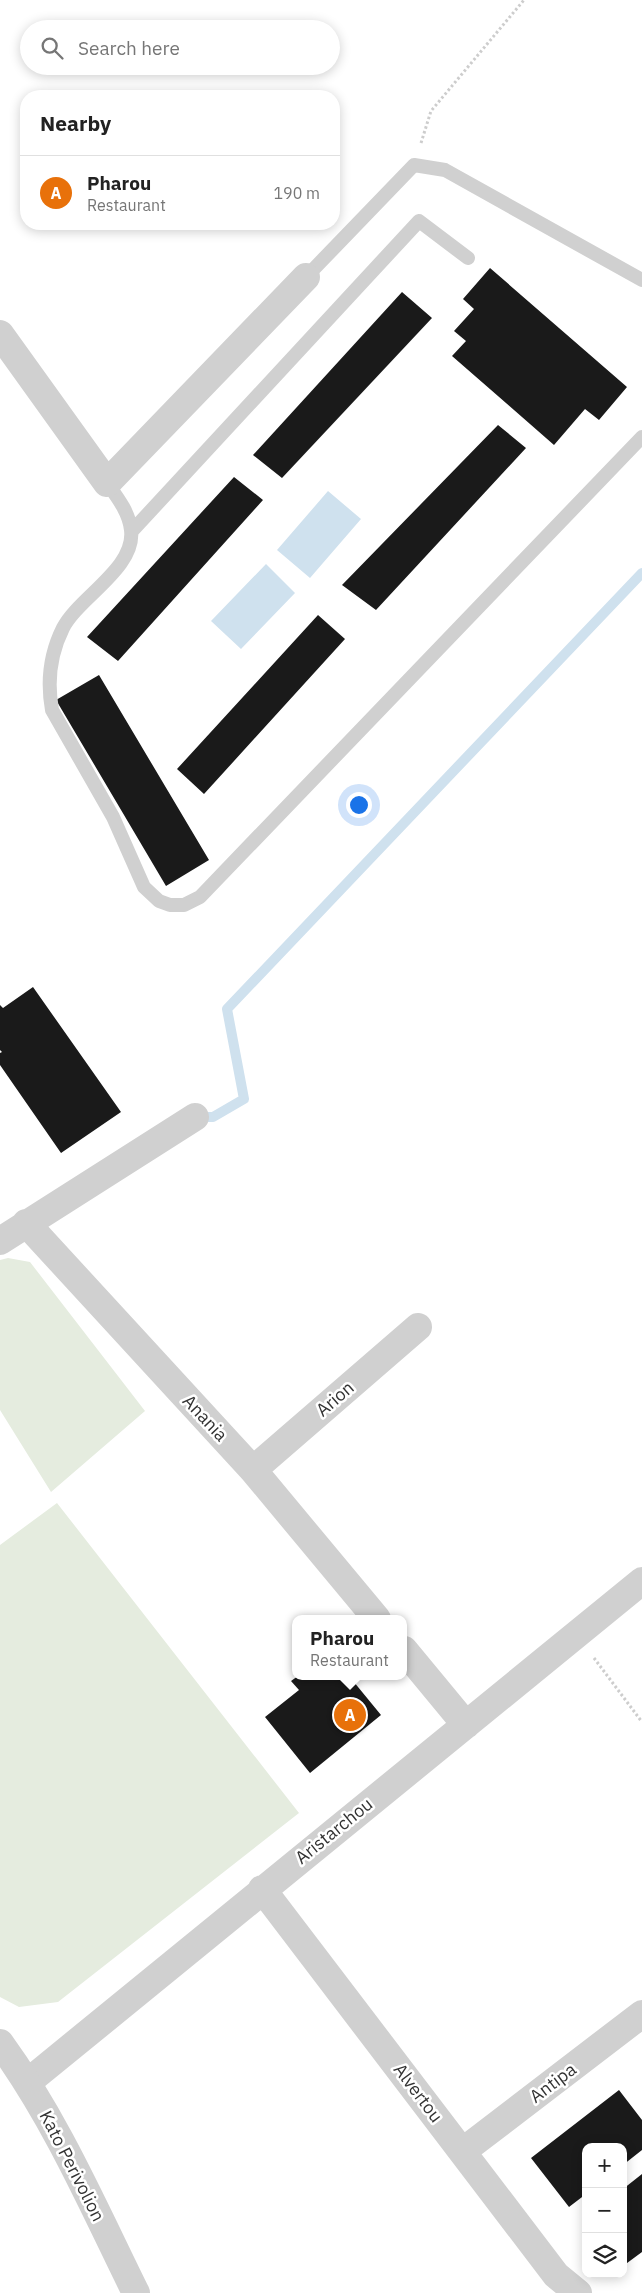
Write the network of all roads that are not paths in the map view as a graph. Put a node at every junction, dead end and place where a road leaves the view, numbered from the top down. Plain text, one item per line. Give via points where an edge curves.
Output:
1 (468, 258) dead end
2 (306, 277) joint
3 (642, 280) edge
4 (0, 334) edge
5 (642, 437) edge
6 (107, 483) junction
7 (132, 531) junction
8 (195, 1117) dead end
9 (26, 1223) junction
10 (0, 1241) edge
11 (418, 1327) dead end
12 (253, 1470) junction
13 (642, 1581) edge
14 (374, 1615) edge
15 (407, 1654) edge
16 (466, 1725) junction
17 (262, 1889) junction
18 (642, 2014) edge
19 (0, 2044) edge
20 (28, 2082) junction
21 (463, 2152) junction
22 (136, 2293) edge
23 (578, 2293) edge

1 - 7 lane via 419,221
2 - 3 lane via 414,165 445,170
2 - 6 street
4 - 6 street
5 - 7 lane via 200,897 184,905 159,901 144,887 114,817 52,710 49,694 48,675 63,627 89,595 120,565 129,550
6 - 7 lane via 125,510
8 - 9 street
9 - 10 street
9 - 12 street, Anania
11 - 12 street, Arion
12 - 14 street, Anania
13 - 16 street, Aristarchou
15 - 16 street
16 - 17 street, Aristarchou
17 - 20 street, Aristarchou
17 - 21 street, Alvertou
18 - 21 street, Antipa
19 - 20 street, Kato Perivolion
20 - 22 street, Kato Perivolion
21 - 23 street, Alvertou via 556,2275

